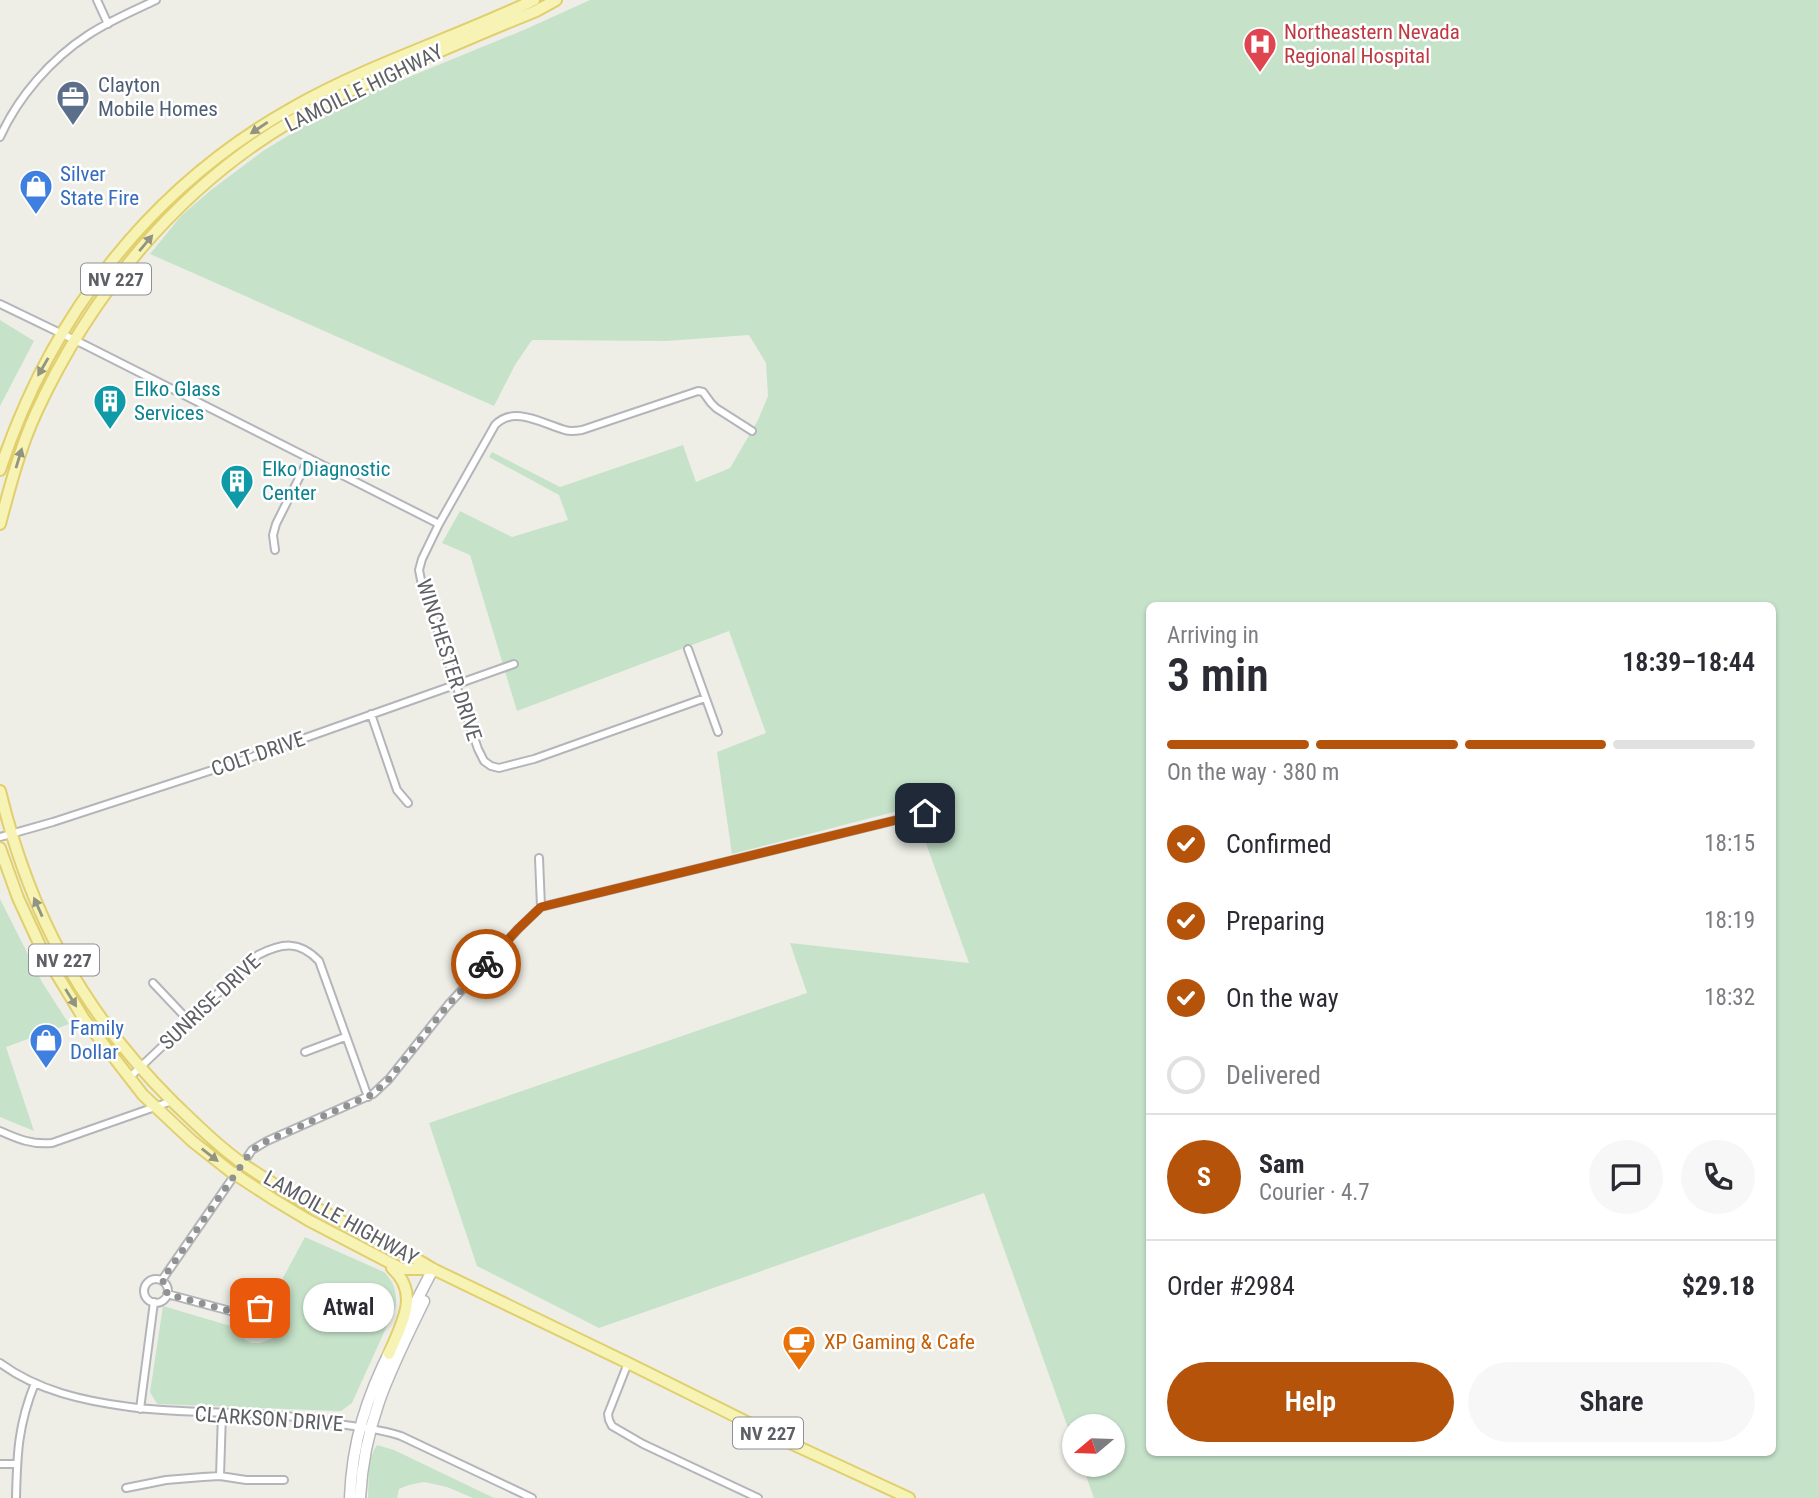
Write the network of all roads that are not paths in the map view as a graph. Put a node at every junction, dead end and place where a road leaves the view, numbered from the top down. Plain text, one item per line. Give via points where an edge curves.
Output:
1 (97, 0) edge
2 (156, 0) edge
3 (534, 0) edge
4 (556, 0) edge
5 (108, 24) junction
6 (0, 137) edge
7 (0, 304) edge
8 (62, 334) junction
9 (74, 340) junction
10 (752, 431) dead end
11 (309, 458) junction
12 (0, 470) edge
13 (0, 524) edge
14 (439, 524) junction
15 (275, 551) dead end
16 (688, 649) dead end
17 (514, 664) dead end
18 (456, 684) junction
19 (705, 698) junction
20 (371, 714) junction
21 (718, 732) dead end
22 (0, 791) edge
23 (408, 803) dead end
24 (925, 813) dead end
25 (6, 835) edge
26 (0, 848) edge
27 (539, 858) dead end
28 (541, 907) junction
29 (153, 983) dead end
30 (188, 1020) junction
31 (345, 1037) junction
32 (305, 1052) dead end
33 (140, 1067) junction
34 (129, 1078) junction
35 (368, 1097) junction
36 (172, 1101) junction
37 (156, 1107) junction
38 (0, 1131) edge
39 (243, 1164) junction
40 (236, 1175) junction
41 (349, 1240) junction
42 (436, 1270) junction
43 (162, 1280) junction
44 (167, 1294) junction
45 (154, 1303) junction
46 (249, 1316) dead end
47 (389, 1354) junction
48 (0, 1363) edge
49 (628, 1363) junction
50 (35, 1383) junction
51 (140, 1409) junction
52 (222, 1414) junction
53 (365, 1427) junction
54 (0, 1464) edge
55 (17, 1464) junction
56 (220, 1476) junction
57 (284, 1480) dead end
58 (126, 1488) dead end
59 (16, 1498) edge
60 (349, 1498) edge
61 (360, 1498) edge
62 (532, 1498) edge
63 (758, 1498) edge
64 (909, 1498) edge

1 - 5 street
2 - 5 street
3 -> 8 main road, LAMOILLE HIGHWAY / NV 227 via 318,95 241,141 167,200 141,227 103,272
9 -> 4 main road, LAMOILLE HIGHWAY / NV 227 via 105,292 157,230 219,172 262,140 341,94
5 - 6 street via 57,59 15,110
7 - 8 street
8 - 9 street
8 -> 12 main road, LAMOILLE HIGHWAY / NV 227 via 13,429
9 - 11 street
13 -> 9 main road, LAMOILLE HIGHWAY / NV 227 via 23,444
10 - 14 street, WINCHESTER DRIVE via 698,391 582,430 562,430 519,416 499,421
11 - 14 street
11 - 15 street via 276,524
14 - 18 street, WINCHESTER DRIVE via 419,570
16 - 19 street
17 - 18 street, COLT DRIVE
18 - 19 street, WINCHESTER DRIVE via 478,749 485,761 499,768
18 - 20 street, COLT DRIVE
19 - 21 street
20 - 23 street via 397,790
20 - 25 street, COLT DRIVE
22 - 25 main road, LAMOILLE HIGHWAY / NV 227
24 - 28 street
33 -> 25 main road, LAMOILLE HIGHWAY / NV 227 via 92,1006 55,944
26 -> 34 main road, LAMOILLE HIGHWAY / NV 227 via 42,950 84,1019
27 - 28 street
28 - 35 street
29 - 30 street
30 - 31 street, SUNRISE DRIVE via 258,955 287,945 300,947 319,961
30 - 33 street, SUNRISE DRIVE
31 - 32 street
31 - 35 street, SUNRISE DRIVE
33 - 34 street, SUNRISE DRIVE
33 - 36 main road, LAMOILLE HIGHWAY / NV 227
34 - 37 main road, LAMOILLE HIGHWAY / NV 227
35 - 39 street via 258,1146
36 - 37 street
36 - 39 main road, LAMOILLE HIGHWAY / NV 227
37 - 38 street via 52,1143 23,1141
37 -> 40 main road, LAMOILLE HIGHWAY / NV 227
39 - 40 street
39 - 42 main road, LAMOILLE HIGHWAY / NV 227
40 - 41 main road, LAMOILLE HIGHWAY / NV 227
40 - 43 street
41 - 42 main road, LAMOILLE HIGHWAY / NV 227 via 402,1269
41 - 47 main road via 388,1264 406,1284 407,1303
42 - 47 main road
42 - 49 main road, LAMOILLE HIGHWAY / NV 227
42 - 53 main road
43 - 44 street
43 - 45 street via 145,1284 145,1296
44 - 45 street
44 - 46 street
45 - 51 street
47 - 53 main road via 370,1395
48 - 50 street, CLARKSON DRIVE
49 - 63 street via 608,1414 612,1426
49 - 64 main road, LAMOILLE HIGHWAY / NV 227
50 - 51 street, CLARKSON DRIVE via 77,1398
50 - 55 street via 22,1420
51 - 52 street, CLARKSON DRIVE
52 - 53 street, CLARKSON DRIVE via 295,1417
52 - 56 street
53 - 60 main road
53 - 61 main road
53 - 62 street, CLARKSON DRIVE via 401,1436
54 - 55 street
55 - 59 street
56 - 57 street
56 - 58 street

